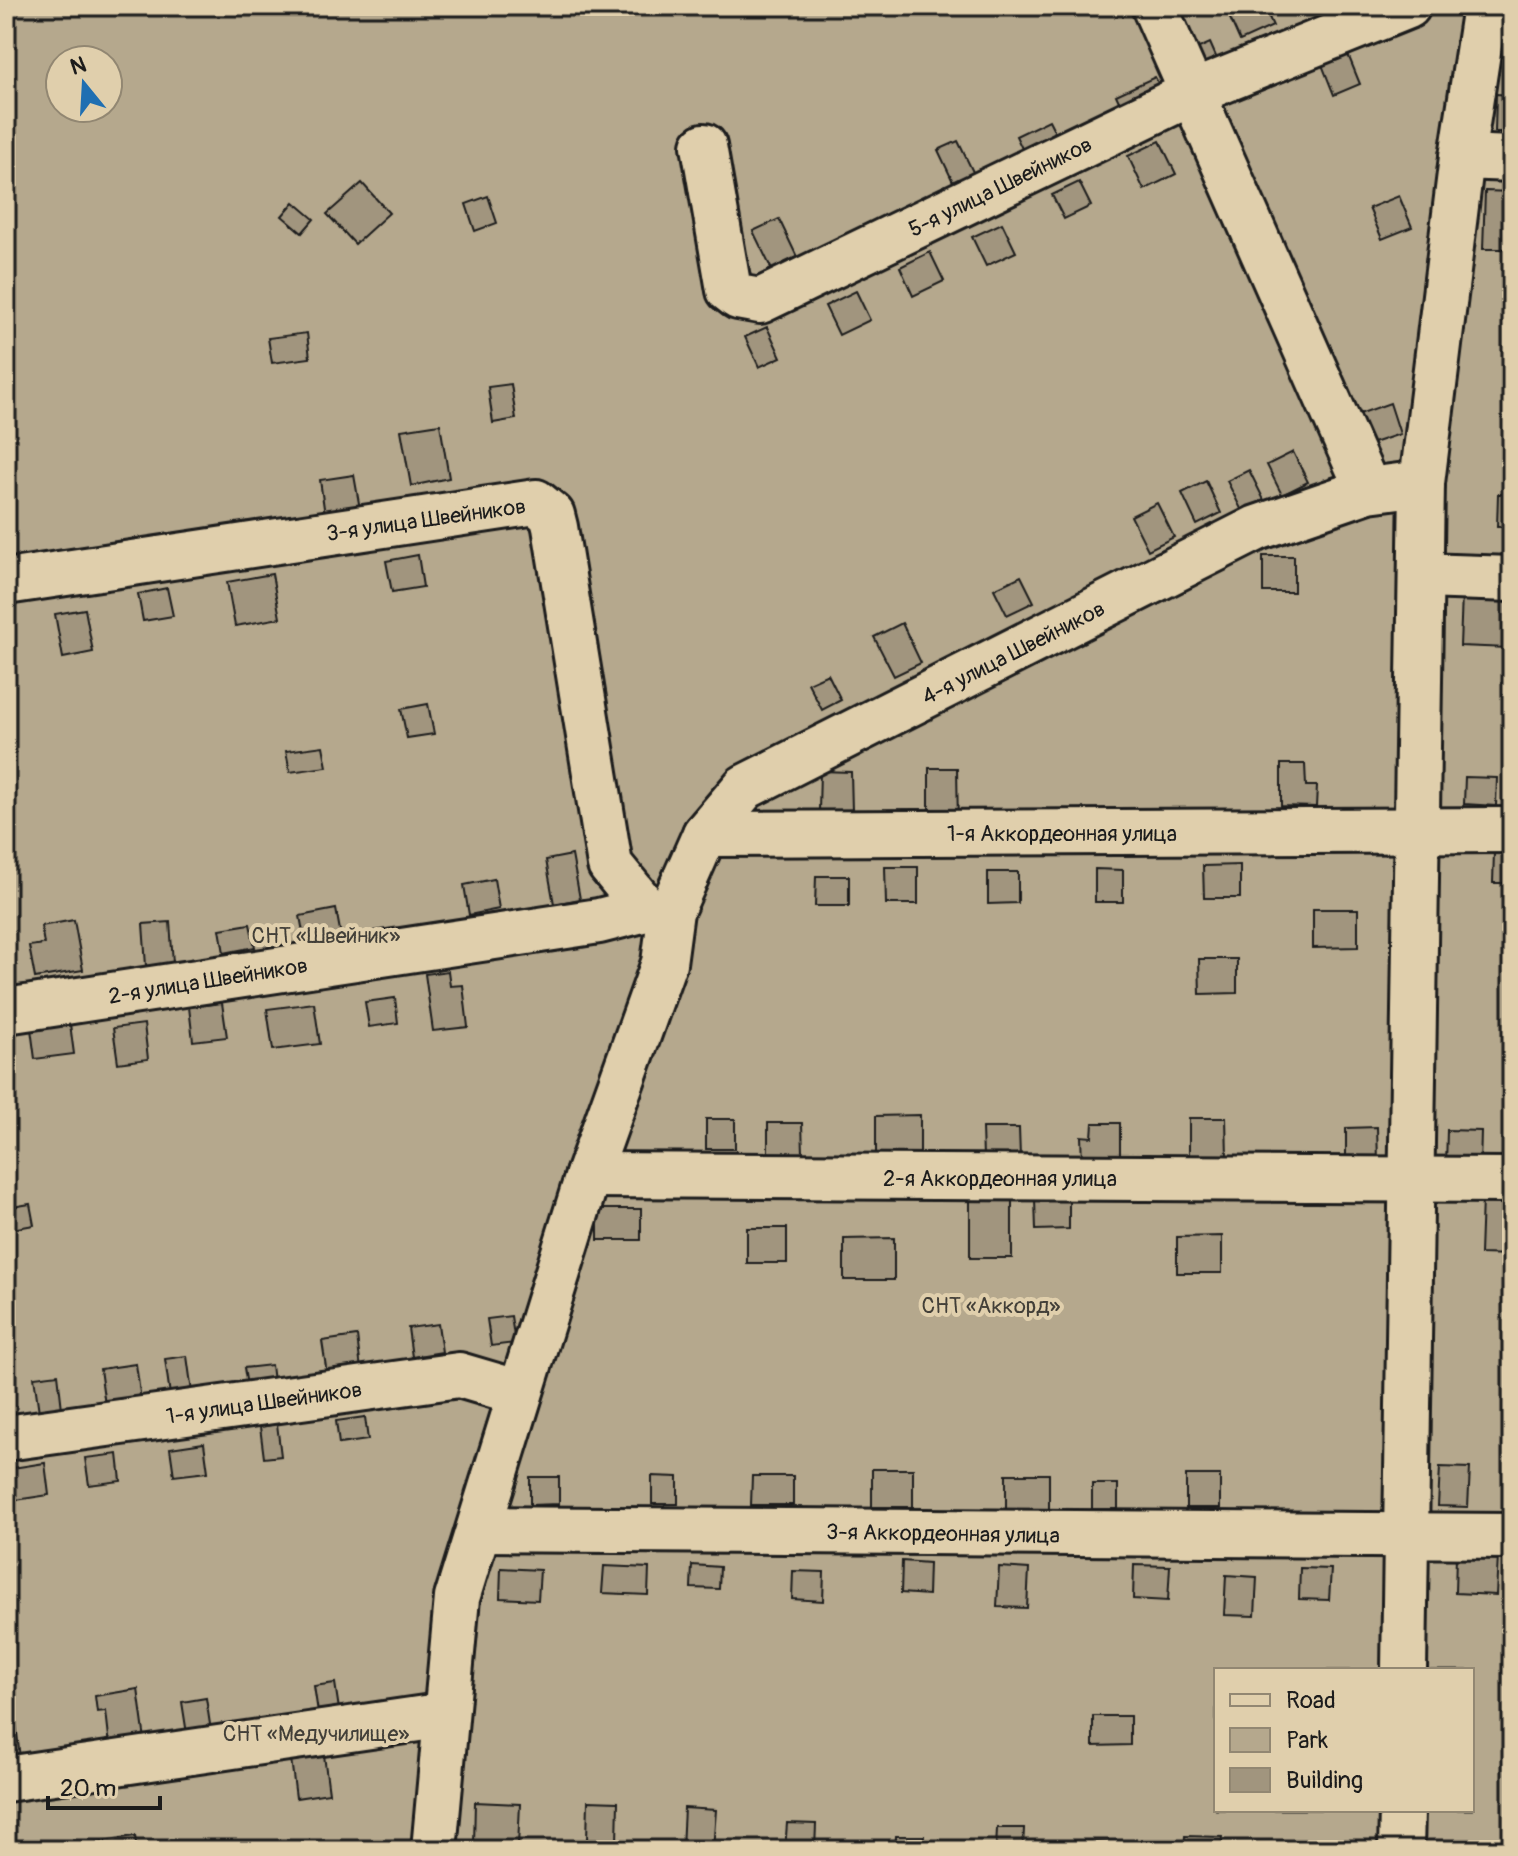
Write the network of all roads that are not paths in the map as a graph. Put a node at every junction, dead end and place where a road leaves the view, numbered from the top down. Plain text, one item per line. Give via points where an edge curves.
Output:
1 (1154, 6) edge
2 (1408, 6) edge
3 (1485, 6) edge
4 (1192, 93) junction
5 (704, 146) dead end
6 (1462, 157) junction
7 (1512, 159) edge
8 (1422, 483) junction
9 (1368, 490) junction
10 (1423, 576) junction
11 (1512, 579) edge
12 (6, 582) edge
13 (1512, 830) edge
14 (1419, 832) junction
15 (705, 834) junction
16 (658, 910) junction
17 (6, 1011) edge
18 (588, 1175) junction
19 (1512, 1180) edge
20 (1413, 1181) junction
21 (520, 1393) junction
22 (6, 1438) edge
23 (479, 1529) junction
24 (1512, 1536) edge
25 (1407, 1538) junction
26 (1404, 1668) edge
27 (446, 1715) junction
28 (6, 1779) edge
29 (1402, 1812) edge
30 (434, 1850) edge
31 (1401, 1850) edge

1 - 4 street
2 - 4 street, 5-я улица Швейников
3 - 6 street
4 - 5 street, 5-я улица Швейников via 760,301 729,290
4 - 9 street
6 - 7 street
6 - 8 street
8 - 9 street, 4-я улица Швейников
8 - 10 street
9 - 15 street, 4-я улица Швейников via 1257,528 745,787
10 - 11 street
10 - 14 street
12 - 16 street, 3-я улица Швейников via 536,502 545,506 555,527 610,865
13 - 14 street, 1-я Аккордеонная улица
14 - 15 street, 1-я Аккордеонная улица
14 - 20 street
15 - 16 street, 4-я улица Швейников
16 - 17 street, 2-я улица Швейников
16 - 18 street, 4-я улица Швейников via 664,963
18 - 20 street, 2-я Аккордеонная улица
18 - 21 street, 4-я улица Швейников
19 - 20 street, 2-я Аккордеонная улица
20 - 25 street
21 - 22 street, 1-я улица Швейников via 459,1375
21 - 23 street, 4-я улица Швейников
23 - 25 street, 3-я Аккордеонная улица
23 - 27 street, 4-я улица Швейников via 457,1598
24 - 25 street, 3-я Аккордеонная улица
25 - 26 street
27 - 28 street
27 - 30 street, 4-я улица Швейников
29 - 31 street

